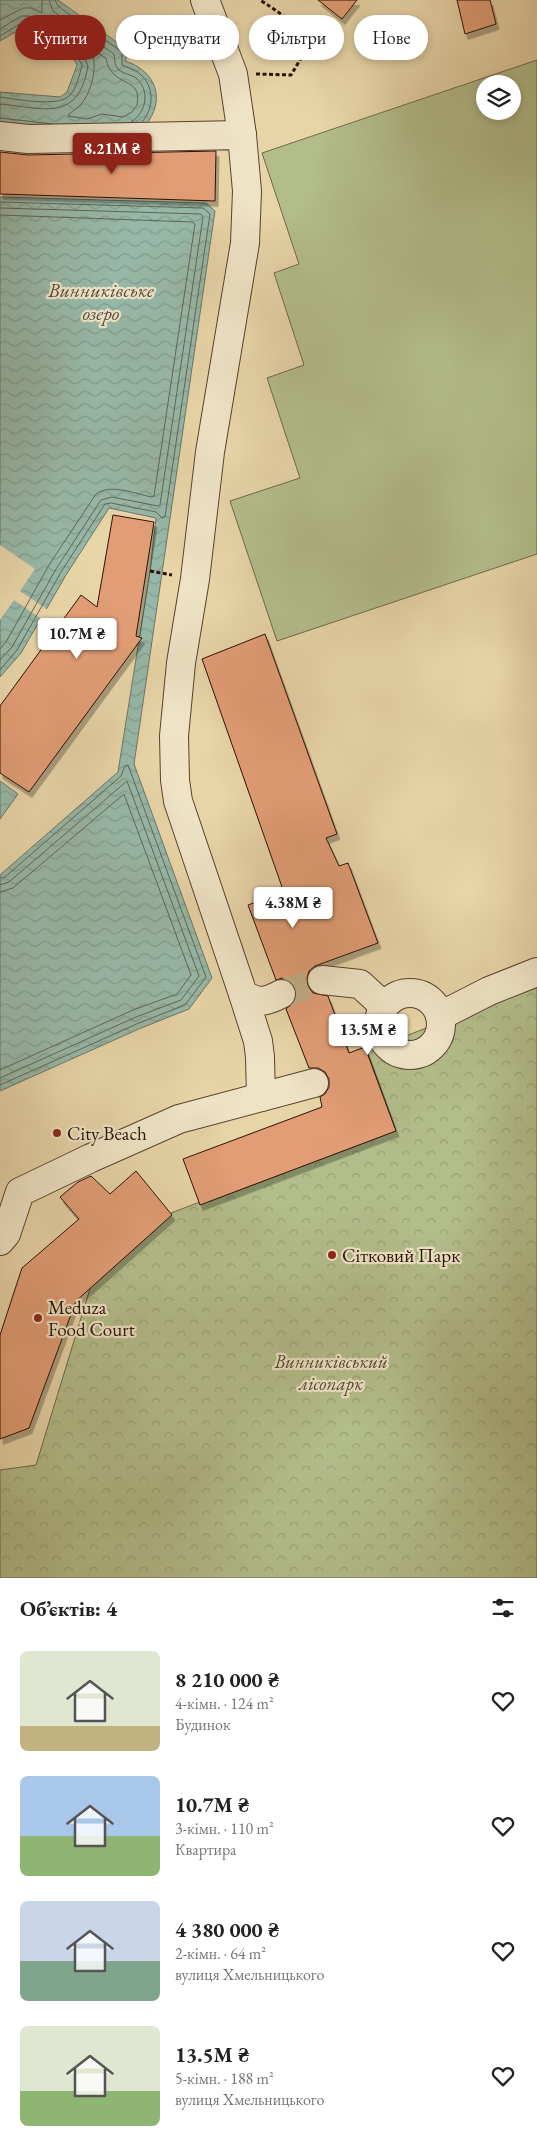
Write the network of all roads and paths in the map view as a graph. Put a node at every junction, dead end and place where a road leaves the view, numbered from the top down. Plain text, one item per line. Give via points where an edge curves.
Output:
1 (205, 0) edge
2 (260, 0) edge
3 (233, 74) junction
4 (242, 135) junction
5 (0, 136) edge
6 (537, 972) edge
7 (322, 980) tunnel mouth
8 (244, 994) junction
9 (281, 994) tunnel mouth
10 (384, 1006) junction
11 (440, 1016) junction
12 (314, 1083) dead end
13 (261, 1097) junction
14 (0, 1241) edge

1 - 3 street
2 - 3 path via 286,17 296,31 300,60 291,75
3 - 4 street
4 - 5 street via 28,139
4 - 8 street via 247,191 245,244 210,452 174,736 178,801
6 - 11 street via 488,991
7 - 10 street via 360,984
8 - 9 street via 252,1000 264,1002
8 - 13 street via 259,1049
10 - 11 street via 400,994 418,994 434,1005
10 - 11 street via 380,1015 380,1034 389,1047 401,1054 410,1055 428,1048 439,1033
12 - 13 street
13 - 14 street via 179,1119 20,1192 6,1234

